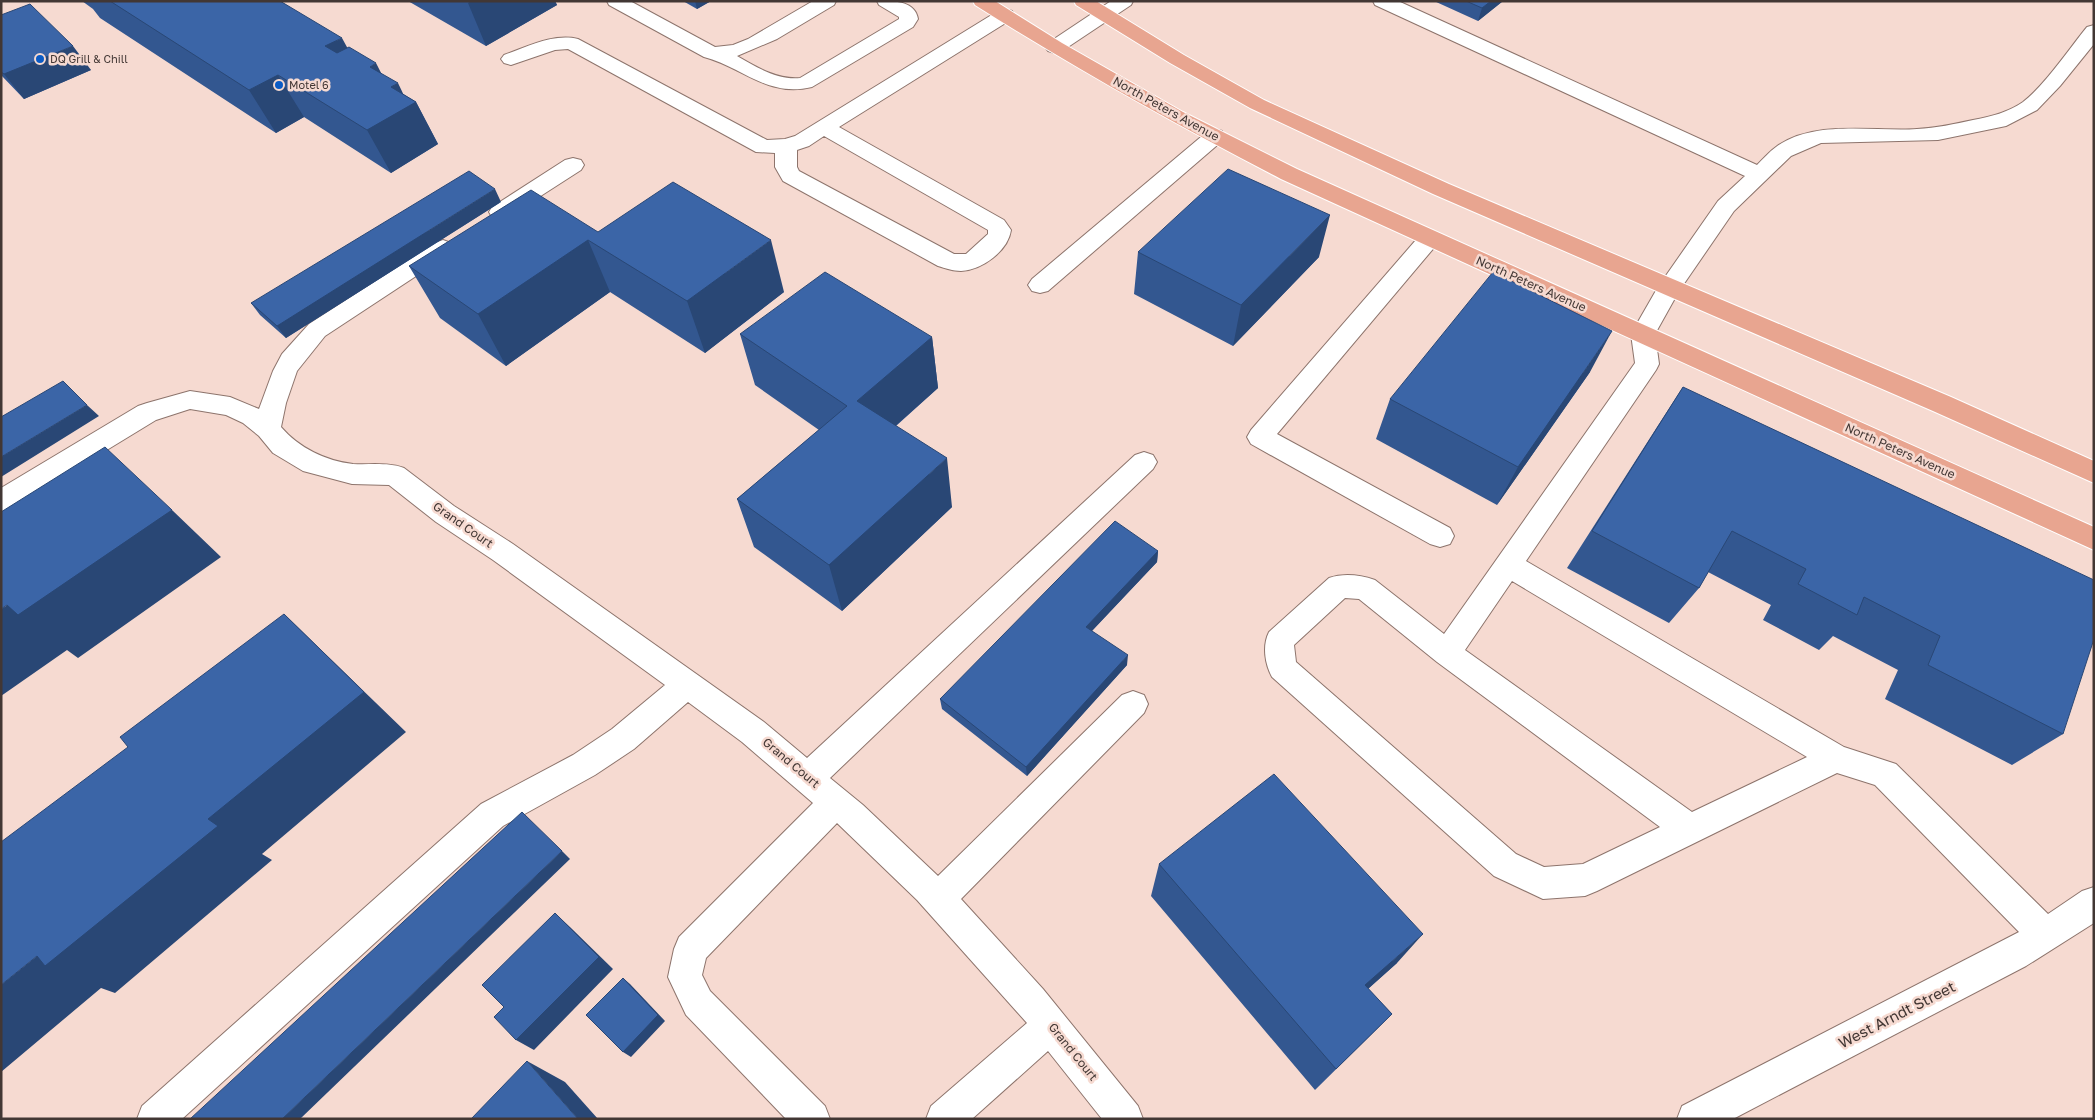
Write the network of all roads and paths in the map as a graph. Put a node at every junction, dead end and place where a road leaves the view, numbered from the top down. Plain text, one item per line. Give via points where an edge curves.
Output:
1 (616, 1) edge
2 (827, 1) edge
3 (886, 1) edge
4 (982, 1) edge
5 (1083, 1) edge
6 (1124, 1) edge
7 (1382, 1) edge
8 (1105, 14) junction
9 (1005, 15) junction
10 (2094, 31) edge
11 (1055, 47) junction
12 (720, 54) junction
13 (512, 59) dead end
14 (823, 128) junction
15 (1215, 136) junction
16 (786, 146) junction
17 (573, 165) dead end
18 (1758, 174) junction
19 (1430, 238) junction
20 (1040, 285) dead end
21 (1670, 287) junction
22 (1643, 334) junction
23 (268, 429) junction
24 (1144, 462) dead end
25 (2094, 472) edge
26 (1, 501) edge
27 (1440, 536) dead end
28 (2094, 539) edge
29 (1508, 565) junction
30 (1447, 653) junction
31 (687, 684) junction
32 (1133, 704) dead end
33 (1836, 758) junction
34 (809, 777) junction
35 (836, 802) junction
36 (1689, 829) junction
37 (938, 898) junction
38 (2094, 902) edge
39 (2046, 935) junction
40 (1051, 1025) junction
41 (155, 1119) edge
42 (812, 1119) edge
43 (944, 1119) edge
44 (1125, 1119) edge
45 (1695, 1119) edge

1 - 12 street via 711,53
2 - 12 street via 746,48
3 - 12 street via 908,14 906,23 805,83 776,83
4 - 9 main road, North Peters Avenue
5 - 8 main road
6 - 8 street
7 - 18 street
8 - 11 street
8 - 21 main road via 1257,104 1441,189
9 - 11 main road, North Peters Avenue
9 - 14 street
10 - 18 street via 2053,82 2030,106 2015,114 1938,134 1837,135 1810,140 1784,151
11 - 15 main road, North Peters Avenue
13 - 16 street via 554,44 571,43 763,147
14 - 16 street via 802,141
14 - 16 street via 996,225 1000,230 998,239 973,260 953,263 946,260 791,176 786,167
15 - 19 main road, North Peters Avenue via 1289,174
15 - 20 street
17 - 23 street via 317,330 285,371 273,403
18 - 21 street via 1726,206
19 - 22 main road, North Peters Avenue
19 - 27 street via 1260,438
21 - 22 street
21 - 25 main road
22 - 28 main road, North Peters Avenue
22 - 29 street via 1647,364
23 - 26 street via 252,416 230,406 190,400 147,412
23 - 31 street, Grand Court via 282,446 312,464 352,474 395,475 445,514
24 - 34 street
29 - 30 street
29 - 33 street
30 - 36 street
30 - 36 street via 1365,588 1339,586 1279,641 1282,668 1505,865 1543,883 1585,880
31 - 34 street, Grand Court
31 - 41 street via 623,739 584,765 492,815
32 - 37 street
33 - 36 street
33 - 39 street via 1884,774
34 - 35 street, Grand Court
35 - 37 street, Grand Court
35 - 42 street via 691,949 685,977 698,1003
37 - 40 street, Grand Court
38 - 39 street, West Arndt Street
39 - 45 street, West Arndt Street
40 - 43 street
40 - 44 street, Grand Court

